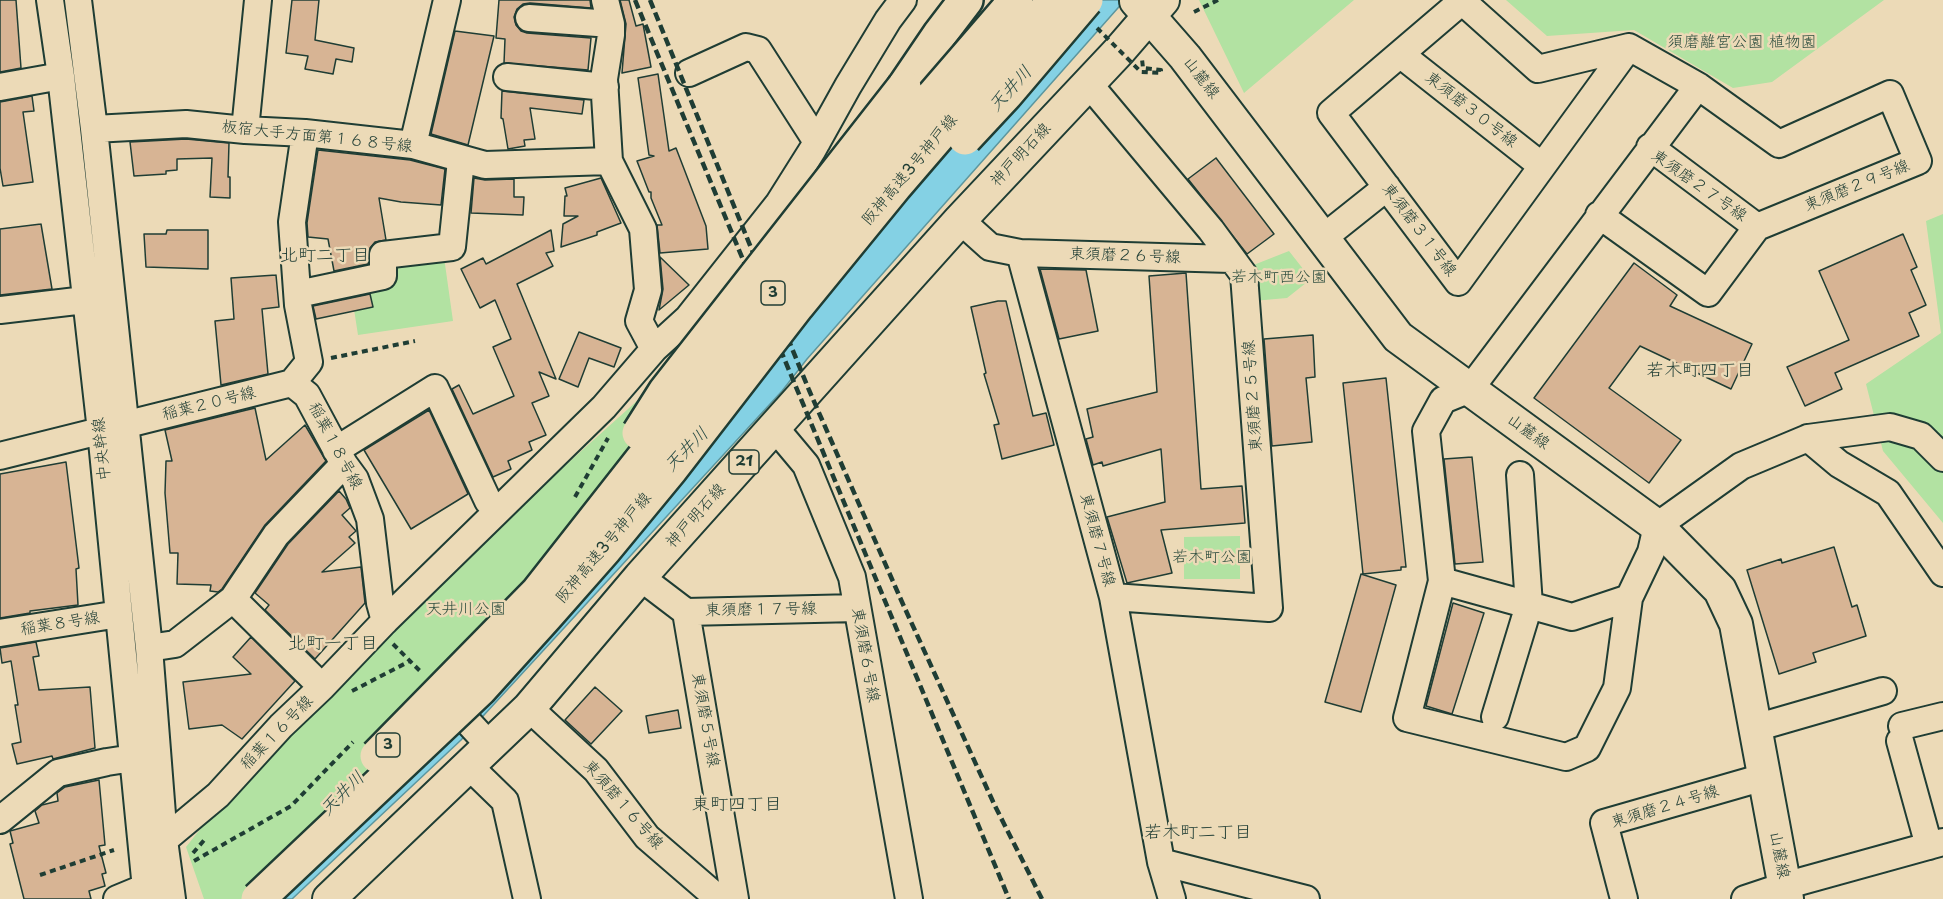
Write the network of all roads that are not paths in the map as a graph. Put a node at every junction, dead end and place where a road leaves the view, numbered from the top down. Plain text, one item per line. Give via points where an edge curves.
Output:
1 (50, 0) edge
2 (78, 0) edge
3 (258, 0) edge
4 (447, 0) edge
5 (903, 0) edge
6 (966, 0) edge
7 (1016, 0) edge
8 (1055, 0) edge
9 (1462, 1) edge
10 (1149, 5) edge
11 (608, 12) edge
12 (1090, 12) edge
13 (529, 18) dead end
14 (1629, 48) junction
15 (1400, 54) junction
16 (689, 73) dead end
17 (61, 76) junction
18 (507, 77) dead end
19 (1088, 83) junction
20 (1698, 86) junction
21 (0, 87) edge
22 (605, 87) junction
23 (94, 129) junction
24 (245, 130) junction
25 (305, 133) junction
26 (817, 142) junction
27 (413, 145) junction
28 (1650, 147) junction
29 (461, 160) junction
30 (609, 161) junction
31 (1542, 166) junction
32 (1387, 188) junction
33 (1599, 215) junction
34 (960, 220) junction
35 (1757, 227) junction
36 (1323, 238) junction
37 (1020, 253) junction
38 (1231, 259) junction
39 (298, 294) junction
40 (85, 300) junction
41 (797, 306) junction
42 (0, 310) edge
43 (654, 349) junction
44 (292, 383) junction
45 (1470, 389) junction
46 (125, 424) junction
47 (776, 428) junction
48 (101, 431) junction
49 (1808, 438) junction
50 (0, 456) edge
51 (340, 457) junction
52 (1943, 458) edge
53 (1520, 476) dead end
54 (498, 510) junction
55 (1657, 526) junction
56 (1943, 573) edge
57 (640, 577) junction
58 (1442, 581) junction
59 (538, 592) junction
60 (1113, 597) junction
61 (1629, 598) junction
62 (233, 599) junction
63 (1529, 605) junction
64 (857, 608) junction
65 (686, 612) junction
66 (119, 614) junction
67 (386, 629) junction
68 (0, 633) edge
69 (149, 648) junction
70 (322, 687) junction
71 (1883, 692) dead end
72 (443, 695) road end
73 (529, 708) junction
74 (1943, 716) edge
75 (1495, 717) dead end
76 (1755, 728) junction
77 (480, 735) dead end
78 (134, 758) junction
79 (469, 766) junction
80 (1764, 777) junction
81 (1, 812) edge
82 (164, 840) junction
83 (1936, 844) edge
84 (1161, 862) junction
85 (1786, 892) edge
86 (146, 893) edge
87 (332, 898) edge
88 (117, 899) edge
89 (172, 899) edge
90 (237, 899) edge
91 (258, 899) edge
92 (527, 899) edge
93 (720, 899) edge
94 (735, 899) edge
95 (909, 899) edge
96 (1172, 899) edge
97 (1306, 899) edge
98 (1624, 899) edge
99 (1745, 899) edge

1 - 17 street, 中央幹線
2 - 23 street, 中央幹線
3 - 24 street
4 - 27 street
5 - 26 street, 稲葉１６号線
6 - 59 highway, bridge via 904,87 665,392
7 - 59 highway, 阪神高速3号神戸線 / 3, bridge via 871,168
8 - 41 highway, 阪神高速3号神戸線 / 3, bridge
9 - 14 street via 1538,69
9 - 15 street, 東須磨３１号線
10 - 19 main road, 神戸明石線 / 21 via 1119,51
10 - 36 main road, 山麓線
11 - 13 street
11 - 22 street
12 - 41 highway, bridge
14 - 20 street
14 - 31 street, 東須磨３１号線
15 - 31 street, 東須磨３０号線
15 - 32 street, 東須磨３１号線 via 1331,113
16 - 26 street via 746,47 758,50
17 - 21 street
17 - 40 street, 中央幹線
18 - 22 street
19 - 34 main road, 神戸明石線 / 21
19 - 38 street, 東須磨２５号線
20 - 28 street
20 - 35 street, 東須磨２９号線 via 1779,144 1890,94 1918,161
22 - 30 street
23 - 24 street, 板宿大手方面第１６８号線 via 186,124
23 - 46 street, 中央幹線
24 - 25 street, 板宿大手方面第１６８号線
25 - 27 street, 板宿大手方面第１６８号線
25 - 39 street via 292,222
26 - 43 street, 稲葉１６号線 via 779,203 741,253 688,318
27 - 29 street, 板宿大手方面第１６８号線
28 - 33 street, 東須磨２７号線
28 - 35 street, 東須磨２７号線
29 - 30 street, 板宿大手方面第１６８号線 via 485,165
29 - 39 street via 452,247 383,255 383,276
30 - 43 street via 643,229 648,290 639,321
31 - 32 street, 東須磨３１号線 via 1458,282
32 - 36 street
33 - 35 street, 東須磨２７号線 via 1708,293
33 - 45 street, 東須磨２７号線
34 - 37 street via 990,247
34 - 47 main road, 神戸明石線 / 21
36 - 45 main road, 山麓線 via 1398,337
37 - 38 street, 東須磨２６号線
37 - 60 street, 東須磨７号線
38 - 60 street, 東須磨２５号線 via 1244,275 1269,608
39 - 44 street via 309,362
40 - 42 street
40 - 48 street, 中央幹線
41 - 91 highway, 阪神高速3号神戸線 / 3, bridge via 671,469 539,624 480,688
43 - 54 street, 稲葉１６号線 via 608,403
44 - 46 street, 稲葉２０号線
44 - 51 street, 稲葉１８号線 via 307,395
45 - 55 main road, 山麓線
45 - 58 street via 1443,400 1426,430
46 - 48 street, 稲葉２０号線
46 - 69 street, 中央幹線
47 - 57 main road, 神戸明石線 / 21
47 - 64 street, 東須磨６号線 via 806,465 852,577
48 - 50 street, 稲葉２０号線
48 - 66 street, 中央幹線
49 - 52 street via 1890,427 1921,436
49 - 55 street via 1742,466
49 - 56 street via 1839,464 1888,493
51 - 54 street via 435,388 488,501
51 - 62 street via 276,535
51 - 67 street, 稲葉１８号線 via 355,479 370,519
53 - 63 street
54 - 67 street, 稲葉１６号線
55 - 61 street via 1651,552
55 - 76 main road, 山麓線 via 1720,590 1736,624
57 - 65 street, 東須磨１７号線
57 - 73 main road, 神戸明石線 / 21
58 - 61 street via 1407,718 1566,756 1587,748 1617,688
58 - 63 street
59 - 90 highway, 阪神高速3号神戸線 / 3, bridge
60 - 84 street, 東須磨７号線
61 - 63 street via 1572,616
62 - 69 street via 175,644
62 - 70 street
63 - 75 street
64 - 65 street, 東須磨１７号線
64 - 95 street, 東須磨６号線
65 - 94 street, 東須磨５号線
66 - 68 street, 稲葉８号線
66 - 78 street, 中央幹線
67 - 70 street, 稲葉１６号線
69 - 82 street, 中央幹線
70 - 82 street, 稲葉１６号線 via 218,795
71 - 76 street
72 - 77 street
73 - 79 main road, 神戸明石線 / 21
73 - 93 street, 東須磨１６号線 via 596,770 647,837
74 - 83 street via 1901,733
76 - 80 main road, 山麓線
78 - 81 street via 58,773
78 - 86 street, 中央幹線
79 - 87 main road, 神戸明石線 / 21
79 - 92 street via 505,801
80 - 85 main road, 山麓線
80 - 98 street, 東須磨２４号線 via 1604,823
82 - 89 street, 中央幹線
83 - 85 street
84 - 96 street, 東須磨７号線
84 - 97 street
85 - 99 street
86 - 88 street

